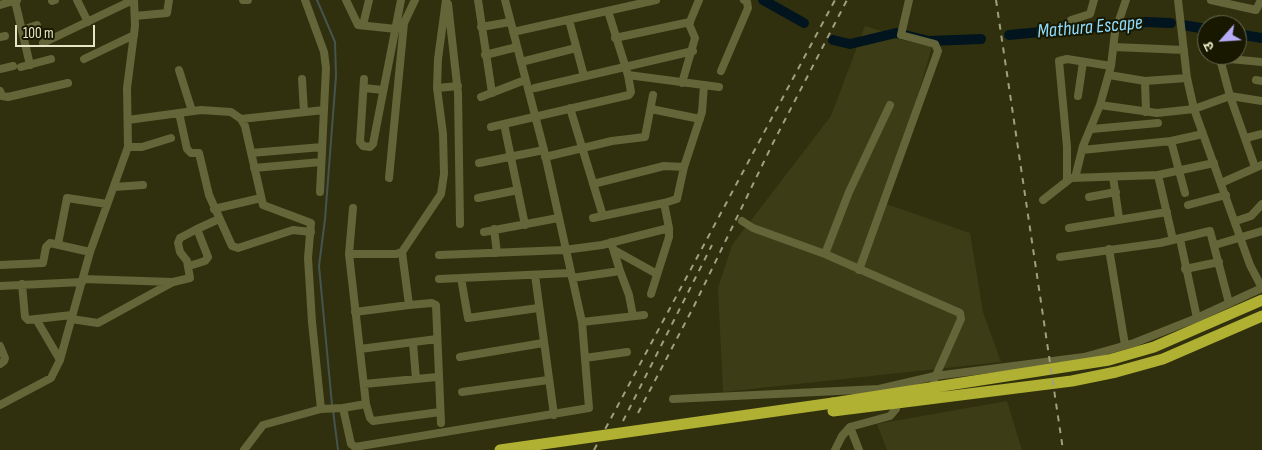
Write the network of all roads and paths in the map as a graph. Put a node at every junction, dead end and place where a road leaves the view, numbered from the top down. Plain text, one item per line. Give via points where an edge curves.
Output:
1 (16, 0) edge
2 (77, 0) edge
3 (134, 0) edge
4 (169, 0) edge
5 (243, 0) edge
6 (248, 0) edge
7 (305, 0) edge
8 (346, 0) edge
9 (369, 0) edge
10 (401, 0) edge
11 (415, 0) edge
12 (446, 0) edge
13 (478, 0) edge
14 (507, 0) edge
15 (656, 0) edge
16 (699, 0) edge
17 (744, 0) edge
18 (909, 0) edge
19 (1094, 0) edge
20 (1126, 0) edge
21 (1178, 0) edge
22 (1211, 0) edge
23 (1261, 2) edge
24 (1233, 3) edge
25 (115, 4) edge
26 (0, 5) edge
27 (608, 11) junction
28 (135, 16) junction
29 (569, 20) junction
30 (1072, 20) dead end
31 (88, 22) junction
32 (510, 22) junction
33 (690, 22) junction
34 (37, 25) dead end
35 (363, 25) junction
36 (481, 27) junction
37 (396, 29) junction
38 (513, 32) junction
39 (23, 33) junction
40 (134, 35) junction
41 (14, 38) dead end
42 (616, 38) junction
43 (43, 43) dead end
44 (1114, 47) junction
45 (517, 48) junction
46 (576, 48) junction
47 (1184, 50) junction
48 (693, 51) junction
49 (485, 55) junction
50 (51, 59) dead end
51 (84, 60) dead end
52 (1247, 60) edge
53 (521, 62) junction
54 (1084, 62) junction
55 (1262, 62) edge
56 (30, 65) junction
57 (1221, 65) edge
58 (1111, 66) junction
59 (0, 69) edge
60 (179, 70) dead end
61 (626, 71) junction
62 (721, 72) dead end
63 (1108, 75) junction
64 (584, 76) junction
65 (1187, 78) junction
66 (302, 79) dead end
67 (364, 79) dead end
68 (525, 80) junction
69 (1145, 81) junction
70 (68, 83) dead end
71 (682, 83) junction
72 (704, 85) junction
73 (458, 86) junction
74 (719, 87) dead end
75 (364, 88) junction
76 (437, 88) junction
77 (535, 88) dead end
78 (383, 90) junction
79 (0, 91) edge
80 (492, 93) junction
81 (653, 95) dead end
82 (1078, 96) dead end
83 (1230, 96) junction
84 (481, 97) dead end
85 (1262, 101) edge
86 (890, 105) dead end
87 (1100, 105) junction
88 (570, 108) junction
89 (651, 109) junction
90 (1194, 109) junction
91 (324, 110) junction
92 (192, 111) junction
93 (304, 112) junction
94 (1146, 112) junction
95 (178, 113) junction
96 (534, 117) junction
97 (241, 119) junction
98 (700, 119) junction
99 (128, 120) junction
100 (1158, 123) dead end
101 (504, 124) junction
102 (492, 128) dead end
103 (1092, 129) junction
104 (1203, 134) junction
105 (1262, 134) edge
106 (171, 138) dead end
107 (1246, 138) junction
108 (1170, 141) junction
109 (322, 146) junction
110 (128, 148) junction
111 (581, 149) junction
112 (1082, 150) junction
113 (251, 153) junction
114 (544, 153) junction
115 (511, 157) junction
116 (321, 162) junction
117 (479, 163) dead end
118 (1214, 163) junction
119 (684, 166) junction
120 (1258, 166) edge
121 (254, 168) junction
122 (1178, 171) junction
123 (1158, 175) junction
124 (1113, 177) junction
125 (389, 178) dead end
126 (1071, 179) junction
127 (1221, 183) junction
128 (593, 184) junction
129 (144, 185) dead end
130 (114, 187) junction
131 (518, 190) junction
132 (320, 192) dead end
133 (1116, 192) junction
134 (1185, 193) dead end
135 (1226, 195) junction
136 (1088, 197) dead end
137 (260, 198) junction
138 (478, 198) dead end
139 (1043, 200) dead end
140 (664, 203) junction
141 (107, 204) junction
142 (1262, 204) edge
143 (1188, 206) dead end
144 (353, 208) dead end
145 (214, 209) junction
146 (1167, 212) junction
147 (603, 216) junction
148 (558, 218) junction
149 (592, 218) dead end
150 (1118, 218) junction
151 (219, 219) junction
152 (742, 221) dead end
153 (1236, 221) junction
154 (460, 224) dead end
155 (525, 225) junction
156 (669, 228) junction
157 (1069, 228) dead end
158 (197, 229) junction
159 (494, 230) junction
160 (1262, 231) edge
161 (311, 232) junction
162 (484, 232) dead end
163 (1242, 237) junction
164 (1177, 239) junction
165 (58, 244) junction
166 (1215, 245) junction
167 (612, 246) junction
168 (1109, 249) junction
169 (564, 250) junction
170 (90, 252) junction
171 (402, 252) junction
172 (497, 253) junction
173 (349, 254) junction
174 (825, 254) junction
175 (439, 255) dead end
176 (1060, 257) dead end
177 (1219, 262) junction
178 (0, 265) edge
179 (189, 266) junction
180 (1185, 269) junction
181 (860, 270) junction
182 (620, 271) junction
183 (657, 274) junction
184 (534, 275) junction
185 (571, 275) junction
186 (460, 278) junction
187 (439, 279) dead end
188 (83, 280) junction
189 (173, 282) junction
190 (22, 284) junction
191 (0, 286) edge
192 (1262, 288) edge
193 (651, 294) dead end
194 (1262, 300) edge
195 (1229, 303) junction
196 (409, 304) junction
197 (538, 308) junction
198 (355, 312) junction
199 (644, 315) dead end
200 (633, 316) junction
201 (1262, 316) edge
202 (71, 317) junction
203 (1197, 318) junction
204 (36, 319) junction
205 (582, 322) junction
206 (437, 339) junction
207 (413, 342) junction
208 (543, 343) junction
209 (0, 346) edge
210 (1125, 346) junction
211 (360, 349) junction
212 (627, 352) dead end
213 (460, 357) dead end
214 (585, 358) junction
215 (60, 360) junction
216 (0, 364) edge
217 (438, 377) junction
218 (416, 379) junction
219 (548, 380) junction
220 (934, 381) junction
221 (364, 384) junction
222 (462, 392) dead end
223 (673, 399) dead end
224 (897, 402) junction
225 (366, 404) junction
226 (0, 405) edge
227 (833, 407) junction
228 (337, 408) junction
229 (320, 409) junction
230 (440, 412) junction
231 (554, 415) junction
232 (441, 423) dead end
233 (850, 427) junction
234 (244, 450) edge
235 (500, 450) edge
236 (550, 450) edge
237 (835, 450) edge
238 (859, 450) edge

1 - 26 street
1 - 39 street
2 - 31 street
3 - 25 street
3 - 28 street
4 - 28 street via 167,13
5 - 6 street
7 - 91 street via 326,61
8 - 35 street via 356,23
9 - 35 street
10 - 37 street
11 - 125 street via 404,23
12 - 73 street
12 - 76 street
13 - 36 street
14 - 32 street
15 - 27 street
16 - 33 street
17 - 62 street via 748,8
18 - 181 street via 901,34 935,44 938,51
19 - 30 street via 1090,14
20 - 44 street via 1115,32
21 - 47 street
22 - 24 street
23 - 24 street via 1256,10
25 - 31 street
27 - 29 street
27 - 42 street
28 - 40 street
29 - 38 street
29 - 46 street
31 - 43 street
32 - 36 street
32 - 38 street
33 - 42 street
33 - 48 street via 689,27 696,35
34 - 39 street
35 - 37 street
36 - 49 street
37 - 78 street
38 - 45 street
39 - 41 street
39 - 56 street
40 - 51 street
40 - 99 street via 127,88
42 - 61 street
44 - 47 street
44 - 58 street
45 - 49 street
45 - 53 street
46 - 53 street
46 - 64 street
47 - 65 street
48 - 61 street
48 - 71 street
49 - 80 street
50 - 56 street
52 - 55 street
53 - 68 street
54 - 58 street
54 - 82 street
54 - 126 street via 1067,58 1059,61
56 - 59 street
57 - 83 street
58 - 63 street
60 - 92 street
61 - 64 street
61 - 71 street
61 - 88 street via 629,95
63 - 69 street
63 - 87 street
64 - 77 street
65 - 69 street
65 - 90 street
66 - 93 street
67 - 75 street
68 - 80 street
68 - 96 street
69 - 94 street
70 - 79 street via 8,97 2,96
71 - 72 street
72 - 74 street
72 - 98 street
73 - 76 street
73 - 154 street
75 - 78 street
75 - 78 street via 360,142 370,147
76 - 171 street via 443,134 442,190
80 - 84 street
81 - 89 street
83 - 85 street
83 - 90 street
83 - 107 street
86 - 174 street via 848,192
87 - 94 street
87 - 103 street
88 - 96 street
88 - 111 street
89 - 98 street
89 - 111 street via 645,138 618,140
90 - 94 street
90 - 104 street
91 - 93 street
91 - 109 street
92 - 95 street
92 - 97 street via 231,112
93 - 97 street
95 - 99 street
95 - 145 street via 188,149 191,153 200,154
96 - 101 street
96 - 114 street
97 - 113 street
98 - 119 street
99 - 110 street
100 - 103 street
101 - 102 street
101 - 115 street
103 - 112 street
104 - 108 street
104 - 118 street
105 - 107 street
106 - 110 street
107 - 120 street
108 - 112 street
108 - 122 street
109 - 113 street
109 - 116 street
110 - 130 street
111 - 114 street
111 - 128 street
112 - 126 street
113 - 121 street
114 - 115 street
114 - 148 street
115 - 117 street
115 - 131 street
116 - 121 street
116 - 132 street
118 - 122 street
118 - 127 street
119 - 128 street via 664,166
119 - 140 street via 678,196
120 - 127 street
121 - 137 street
122 - 123 street
122 - 134 street
123 - 124 street
123 - 146 street
124 - 126 street
124 - 133 street
126 - 139 street
127 - 135 street
128 - 147 street
129 - 130 street
130 - 141 street
131 - 138 street
131 - 155 street
133 - 136 street
133 - 150 street
135 - 143 street
135 - 153 street
137 - 145 street
137 - 161 street via 267,208 309,221
140 - 147 street
140 - 156 street
141 - 165 street via 67,198
141 - 170 street
142 - 153 street via 1251,216
144 - 173 street
145 - 151 street
146 - 150 street
146 - 164 street
147 - 149 street
148 - 155 street
148 - 169 street
150 - 157 street
151 - 158 street
151 - 161 street via 234,248 292,230
152 - 174 street
153 - 163 street
155 - 159 street
156 - 167 street
156 - 183 street
158 - 179 street via 179,240 179,250
158 - 179 street via 208,257
159 - 162 street
159 - 172 street
160 - 163 street
161 - 229 street via 308,258
163 - 166 street
163 - 192 street via 1250,265
164 - 166 street via 1210,231
164 - 168 street
164 - 180 street
165 - 170 street
165 - 178 street via 47,244 44,261 40,264
166 - 177 street
167 - 169 street
167 - 182 street
167 - 183 street
168 - 176 street
168 - 210 street
169 - 172 street
169 - 185 street
170 - 188 street
171 - 173 street
171 - 196 street
172 - 175 street
173 - 198 street
174 - 181 street
177 - 180 street
177 - 195 street
179 - 189 street via 190,278
180 - 203 street
181 - 220 street via 960,313 961,319
182 - 185 street
182 - 200 street
183 - 193 street
184 - 185 street
184 - 186 street
184 - 197 street
185 - 205 street
186 - 187 street
186 - 197 street via 468,318
188 - 189 street
188 - 190 street
188 - 202 street
189 - 202 street via 98,323
190 - 191 street
190 - 204 street via 25,317
192 - 195 street
194 - 220 highway via 1154,347 1109,360
195 - 203 street
196 - 198 street
196 - 206 street via 436,305
197 - 208 street
198 - 211 street
199 - 200 street
200 - 205 street
201 - 224 highway via 1163,358 1116,372 1072,381
202 - 204 street
202 - 215 street
203 - 210 street
204 - 215 street
205 - 214 street
206 - 207 street
206 - 217 street
207 - 211 street
207 - 218 street
208 - 213 street
208 - 219 street
209 - 216 street via 5,358
210 - 220 street via 1084,357
211 - 221 street
212 - 214 street
214 - 231 street via 589,408
215 - 226 street via 51,378
217 - 218 street
217 - 230 street
218 - 221 street
219 - 222 street
219 - 231 street
220 - 223 street via 880,389
220 - 227 highway
221 - 225 street
224 - 227 highway
224 - 233 street via 890,416
225 - 228 street
225 - 230 street via 373,421
227 - 235 highway, bridge
227 - 236 highway
228 - 229 street
228 - 231 street via 354,447
229 - 234 street via 263,426
230 - 232 street
233 - 237 street
233 - 238 street

